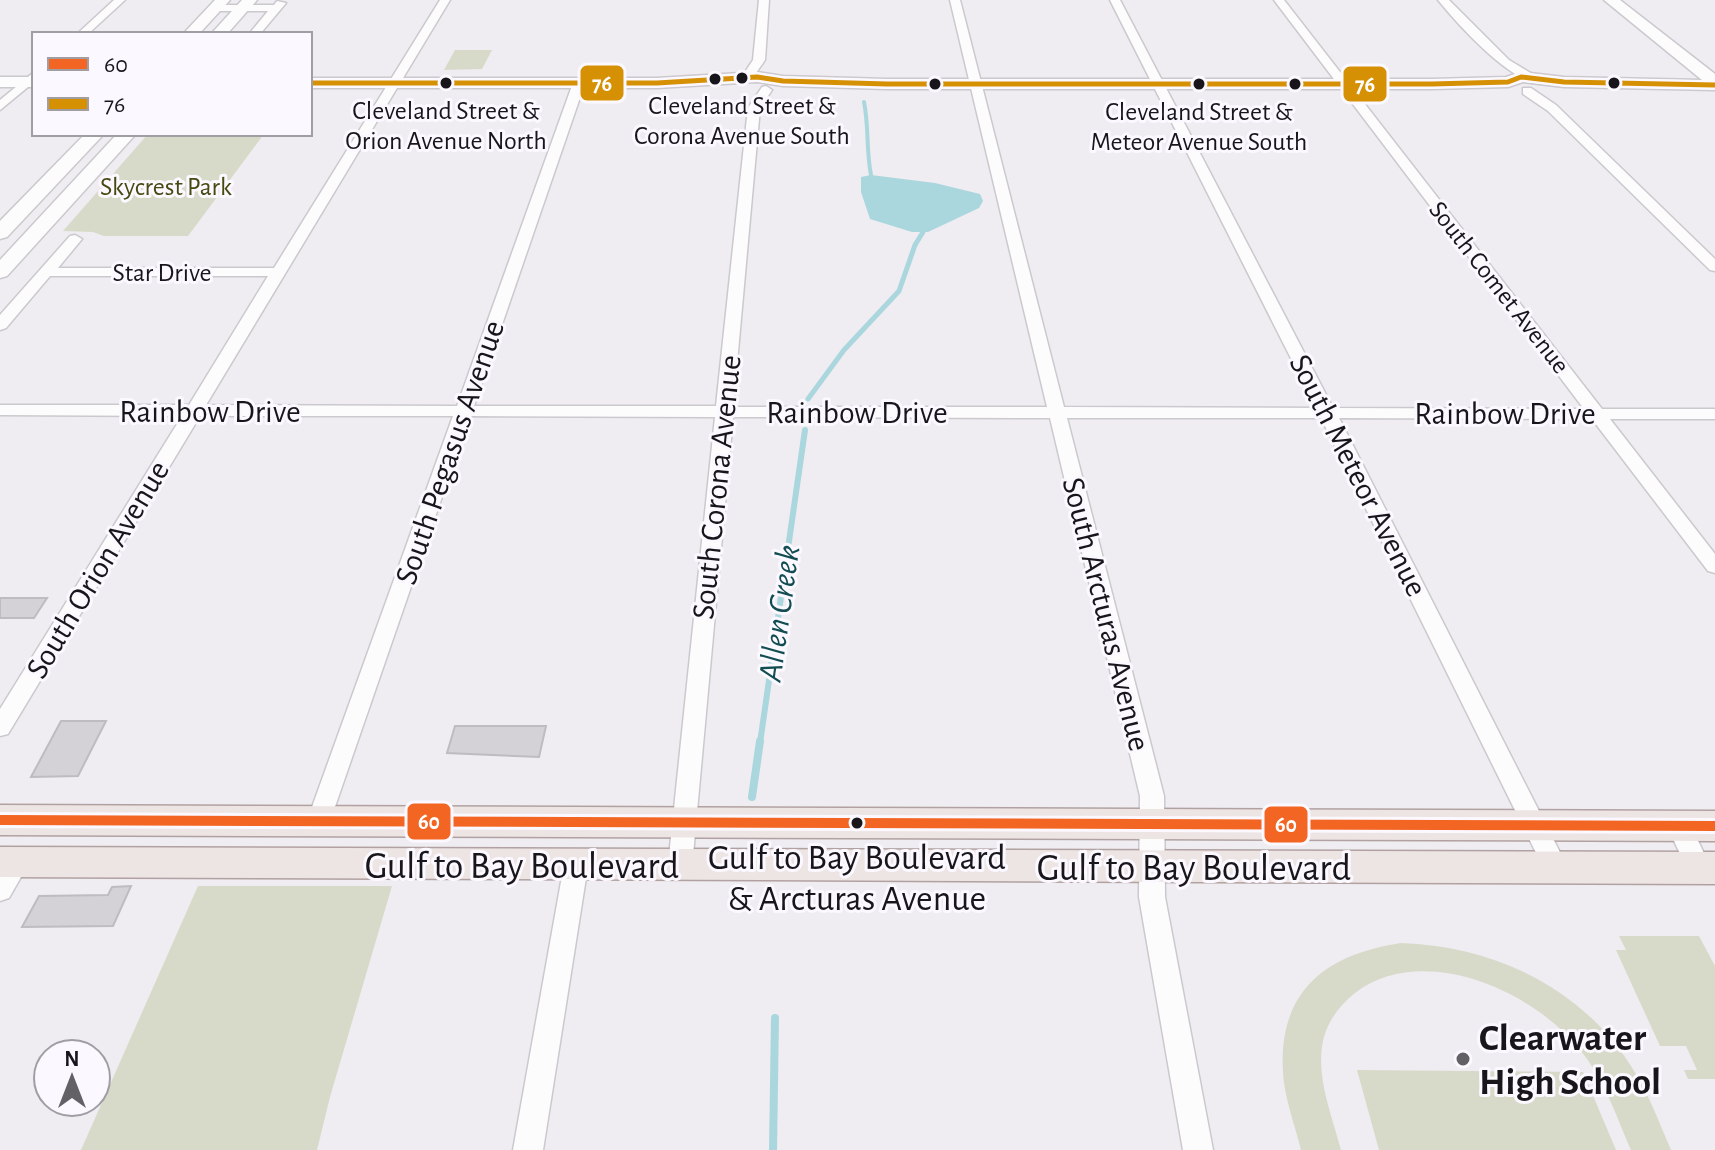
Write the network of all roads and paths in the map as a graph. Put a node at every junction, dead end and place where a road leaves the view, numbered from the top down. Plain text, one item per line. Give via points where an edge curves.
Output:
1 (120, 0) edge
2 (445, 0) edge
3 (764, 0) edge
4 (955, 0) edge
5 (1115, 0) edge
6 (1279, 0) edge
7 (1443, 0) edge
8 (1611, 0) edge
9 (246, 4) edge
10 (280, 4) edge
11 (211, 16) edge
12 (84, 32) edge
13 (193, 32) edge
14 (221, 32) edge
15 (256, 32) edge
16 (759, 60) junction
17 (1505, 62) junction
18 (32, 80) edge
19 (0, 82) edge
20 (312, 83) edge
21 (394, 83) junction
22 (579, 83) junction
23 (1157, 83) junction
24 (743, 84) junction
25 (770, 84) junction
26 (975, 84) junction
27 (1343, 84) junction
28 (1715, 84) edge
29 (1529, 85) junction
30 (0, 106) edge
31 (754, 108) junction
32 (93, 136) edge
33 (112, 136) edge
34 (125, 136) edge
35 (98, 165) junction
36 (0, 233) edge
37 (75, 239) dead end
38 (1715, 267) edge
39 (0, 272) edge
40 (46, 272) junction
41 (279, 272) junction
42 (0, 325) edge
43 (0, 410) edge
44 (194, 411) junction
45 (464, 411) junction
46 (723, 411) junction
47 (1058, 412) junction
48 (1327, 413) junction
49 (1598, 413) junction
50 (1715, 414) edge
51 (1715, 567) edge
52 (0, 728) edge
53 (0, 820) edge
54 (319, 821) junction
55 (684, 823) junction
56 (1153, 824) junction
57 (1536, 826) junction
58 (1697, 826) edge
59 (576, 865) junction
60 (680, 866) junction
61 (1153, 867) junction
62 (1707, 868) edge
63 (1557, 870) junction
64 (6, 872) edge
65 (528, 1150) edge
66 (1198, 1150) edge

1 - 12 street
2 - 21 street, South Orion Avenue
3 - 16 street
4 - 26 street, South Arcturas Avenue
5 - 23 street, South Meteor Avenue
6 - 27 street, South Comet Avenue
7 - 17 street
8 - 28 street
9 - 10 street
9 - 11 street
9 - 14 street
10 - 15 street
11 - 13 street
16 - 24 street
16 - 25 street
17 - 29 street
17 - 29 street
18 - 19 street
18 - 30 street
20 - 21 street
21 - 22 street
21 - 41 street, South Orion Avenue
22 - 24 street
22 - 45 street, South Pegasus Avenue
23 - 26 street
23 - 27 street
23 - 48 street, South Meteor Avenue
24 - 25 street
24 - 31 street, South Corona Avenue
25 - 26 street
25 - 31 street, South Corona Avenue
26 - 47 street, South Arcturas Avenue
27 - 29 street
27 - 49 street, South Comet Avenue
28 - 29 street
29 - 38 street
31 - 46 street, South Corona Avenue
32 - 36 street
33 - 35 street
34 - 35 street
35 - 39 street
37 - 40 street
40 - 41 street, Star Drive
40 - 42 street
41 - 44 street, South Orion Avenue
43 - 44 street, Rainbow Drive
44 - 45 street, Rainbow Drive
44 - 52 street, South Orion Avenue
45 - 46 street, Rainbow Drive
45 - 54 street, South Pegasus Avenue
46 - 47 street, Rainbow Drive
46 - 55 street, South Corona Avenue
47 - 48 street, Rainbow Drive
47 - 56 street, South Arcturas Avenue via 1152,796
48 - 49 street, Rainbow Drive
48 - 57 street, South Meteor Avenue
49 - 50 street, Rainbow Drive
49 - 51 street, South Comet Avenue
53 - 54 main road, Gulf to Bay Boulevard
54 - 55 main road, Gulf to Bay Boulevard
55 - 56 main road, Gulf to Bay Boulevard
55 - 60 street, South Corona Avenue
56 - 57 main road, Gulf to Bay Boulevard
56 - 61 street, South Arcturas Avenue
57 - 58 main road, Gulf to Bay Boulevard
57 - 63 street, South Meteor Avenue
58 - 62 street
59 - 60 main road, Gulf to Bay Boulevard
59 - 64 main road, Gulf to Bay Boulevard
59 - 65 street
60 - 61 main road, Gulf to Bay Boulevard
61 - 63 main road, Gulf to Bay Boulevard
61 - 66 street, South Arcturas Avenue via 1152,897
62 - 63 main road, Gulf to Bay Boulevard

